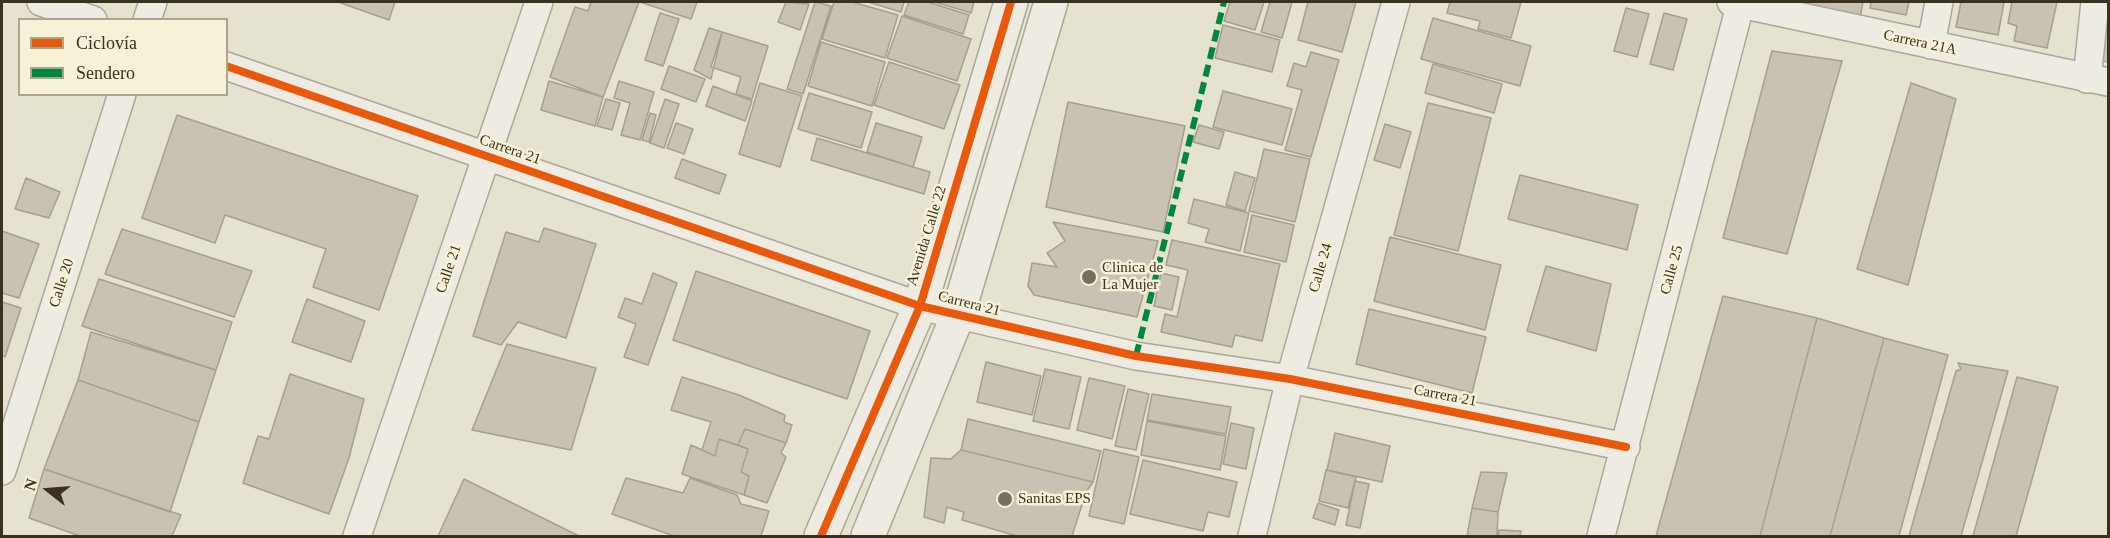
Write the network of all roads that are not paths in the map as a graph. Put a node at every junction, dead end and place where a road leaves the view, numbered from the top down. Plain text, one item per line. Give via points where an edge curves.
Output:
1 (41, 2) edge
2 (153, 2) edge
3 (539, 2) edge
4 (1011, 2) edge
5 (1051, 2) edge
6 (1396, 2) edge
7 (1738, 2) edge
8 (1939, 2) edge
9 (2095, 2) edge
10 (87, 18) edge
11 (148, 18) edge
12 (1931, 45) junction
13 (228, 67) edge
14 (2098, 81) edge
15 (121, 96) edge
16 (488, 156) junction
17 (920, 306) junction
18 (957, 316) junction
19 (1290, 379) junction
20 (1626, 447) junction
21 (2, 471) edge
22 (357, 537) edge
23 (821, 537) edge
24 (868, 537) edge
25 (1252, 537) edge
26 (1601, 537) edge

1 - 10 street
2 - 11 street
3 - 16 street, Calle 21
4 - 17 street, Avenida Calle 22
5 - 18 street
6 - 19 street, Calle 24
7 - 12 street, Carrera 21A
7 - 20 street, Calle 25
8 - 12 street
9 - 14 street
12 - 14 street, Carrera 21A
13 - 16 street, Carrera 21
15 - 21 street, Calle 20
16 - 17 street, Carrera 21
16 - 22 street, Calle 21
17 - 18 street, Carrera 21
17 - 23 street, Avenida Calle 22
18 - 19 street, Carrera 21 via 1136,356
18 - 24 street
19 - 20 street, Carrera 21
19 - 25 street, Calle 24
20 - 26 street, Calle 25

